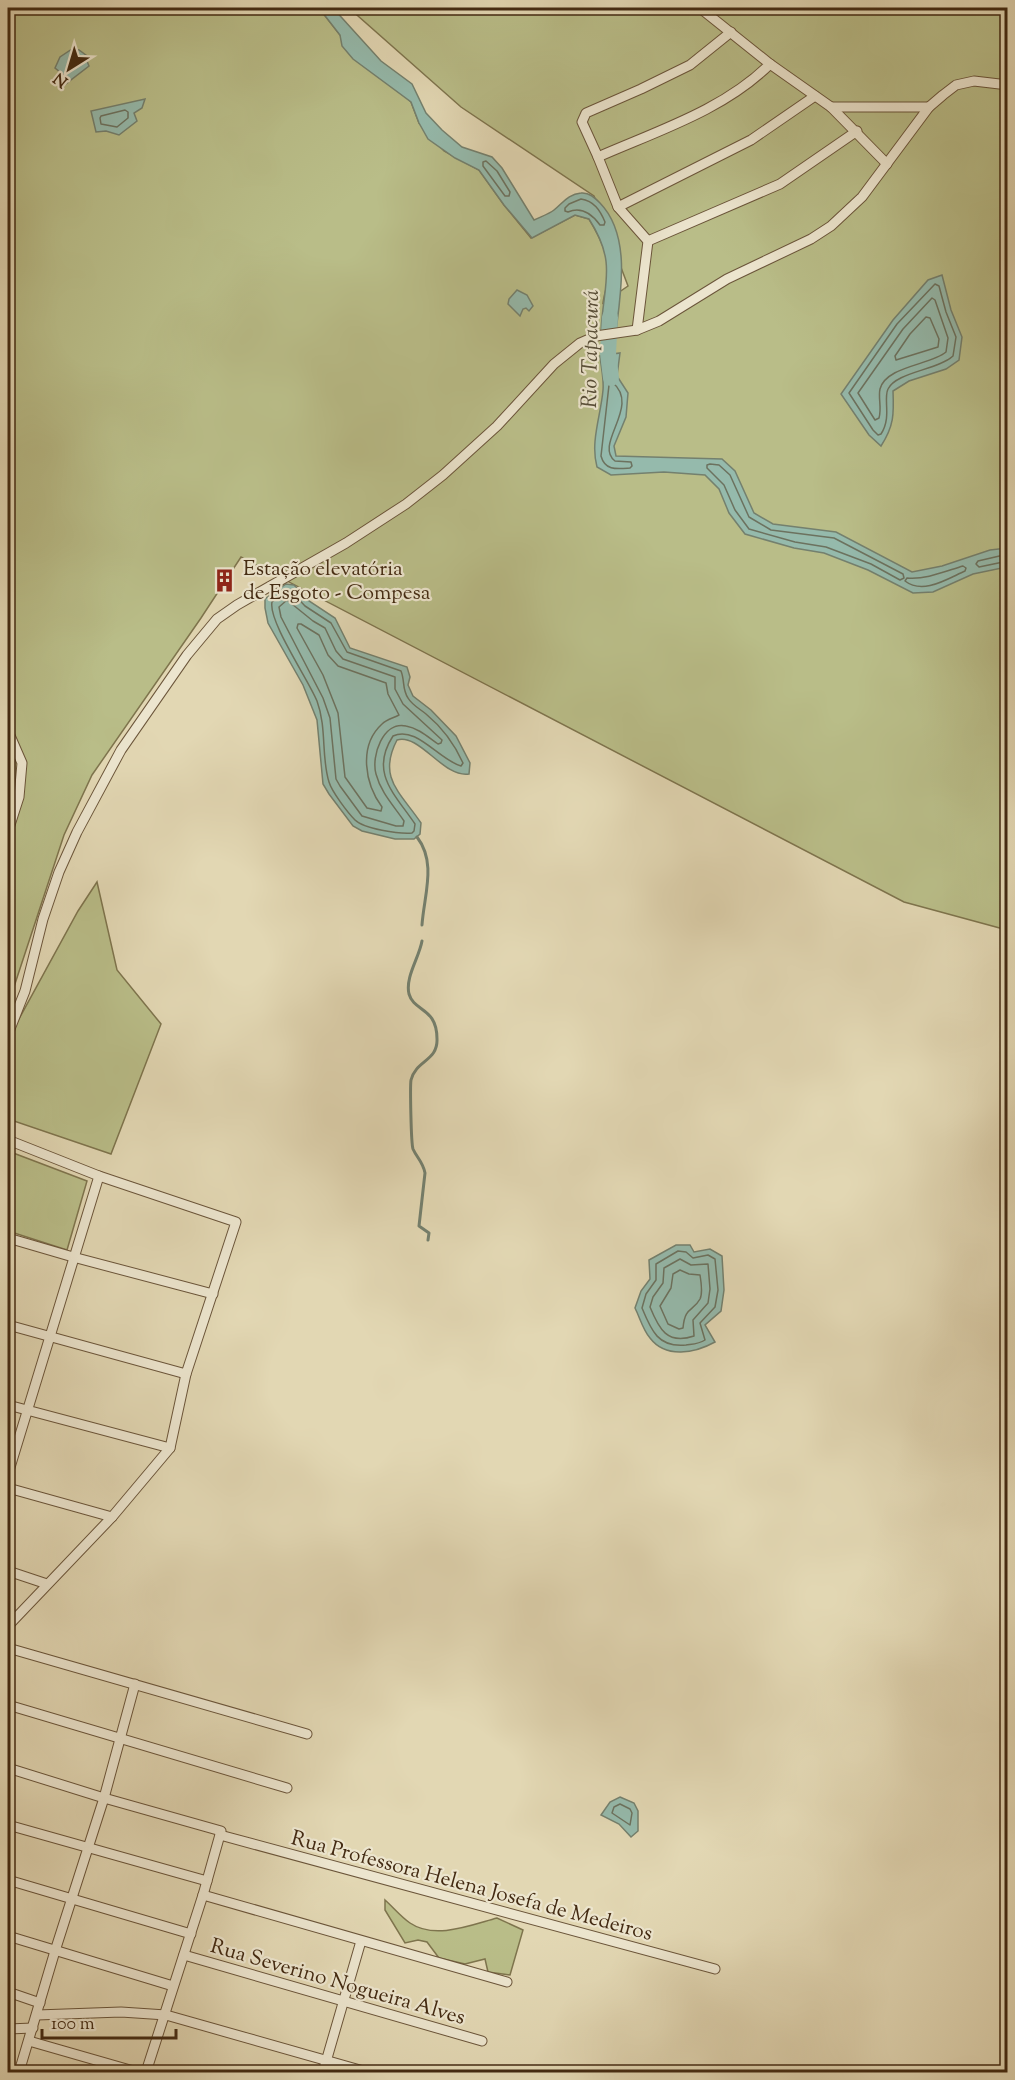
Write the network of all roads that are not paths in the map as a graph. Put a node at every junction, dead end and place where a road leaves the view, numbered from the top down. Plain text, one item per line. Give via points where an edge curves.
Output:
1 (700, 8) edge
2 (731, 32) junction
3 (770, 64) junction
4 (1008, 85) edge
5 (815, 96) junction
6 (831, 106) junction
7 (929, 107) junction
8 (857, 131) junction
9 (598, 157) junction
10 (887, 165) junction
11 (618, 207) junction
12 (648, 241) junction
13 (638, 330) junction
14 (9, 737) edge
15 (12, 805) edge
16 (8, 831) edge
17 (8, 1034) edge
18 (8, 1140) edge
19 (99, 1176) junction
20 (8, 1238) edge
21 (73, 1257) junction
22 (213, 1294) junction
23 (8, 1325) edge
24 (49, 1338) junction
25 (186, 1374) junction
26 (8, 1405) edge
27 (27, 1410) junction
28 (170, 1448) junction
29 (8, 1474) edge
30 (8, 1488) edge
31 (112, 1517) junction
32 (8, 1571) edge
33 (47, 1584) junction
34 (8, 1626) edge
35 (8, 1648) edge
36 (135, 1684) junction
37 (8, 1705) edge
38 (307, 1734) dead end
39 (122, 1737) junction
40 (8, 1768) edge
41 (287, 1788) dead end
42 (104, 1798) junction
43 (8, 1825) edge
44 (221, 1833) junction
45 (89, 1846) junction
46 (8, 1880) edge
47 (207, 1881) junction
48 (203, 1895) junction
49 (73, 1900) junction
50 (190, 1934) junction
51 (8, 1936) edge
52 (361, 1941) junction
53 (55, 1951) junction
54 (184, 1955) junction
55 (715, 1969) dead end
56 (507, 1982) dead end
57 (173, 1986) junction
58 (8, 1992) edge
59 (344, 2001) junction
60 (40, 2003) junction
61 (37, 2015) junction
62 (166, 2015) junction
63 (33, 2028) junction
64 (8, 2029) edge
65 (29, 2041) junction
66 (482, 2041) dead end
67 (327, 2060) junction
68 (19, 2073) edge
69 (138, 2073) edge
70 (146, 2073) edge
71 (323, 2073) edge
72 (367, 2073) edge

1 - 2 street
2 - 3 street
2 - 9 street via 690,65 586,113 582,122
3 - 5 street
3 - 9 street via 753,81 726,98
4 - 7 street via 974,81 956,86
5 - 6 street
5 - 11 street via 751,140
6 - 7 street
6 - 8 street
7 - 10 street
8 - 10 street
8 - 12 street via 780,184
9 - 11 street
10 - 13 street via 862,198 831,226
11 - 12 street
12 - 13 street
13 - 17 street via 588,339 569,350 497,426 406,504 316,561 237,604 206,630 121,750 77,832 59,872 25,991
14 - 15 street via 22,763
15 - 16 street
18 - 19 street
19 - 21 street
19 - 22 street via 236,1222
20 - 21 street
21 - 22 street
21 - 24 street
22 - 25 street
23 - 24 street
24 - 25 street
24 - 27 street
25 - 28 street
26 - 27 street
27 - 28 street
27 - 29 street
28 - 31 street
30 - 31 street
31 - 33 street
32 - 33 street
33 - 34 street
35 - 36 street
36 - 38 street
36 - 39 street
37 - 39 street
39 - 41 street
39 - 42 street
40 - 42 street, Rua Professora Helena Josefa de Medeiros
42 - 44 street, Rua Professora Helena Josefa de Medeiros
42 - 45 street
43 - 45 street
44 - 47 street
44 - 55 street, Rua Professora Helena Josefa de Medeiros
45 - 47 street
45 - 49 street
46 - 49 street
47 - 48 street
48 - 50 street
48 - 52 street
49 - 50 street
49 - 53 street
50 - 54 street
51 - 53 street
52 - 56 street
52 - 59 street
53 - 57 street
53 - 60 street
54 - 57 street
54 - 59 street, Rua Severino Nogueira Alves
57 - 62 street
58 - 60 street
59 - 66 street, Rua Severino Nogueira Alves
59 - 67 street
60 - 61 street
61 - 62 street
61 - 63 street
62 - 67 street
62 - 70 street
63 - 64 street
63 - 65 street
65 - 68 street
65 - 69 street
67 - 71 street
67 - 72 street

